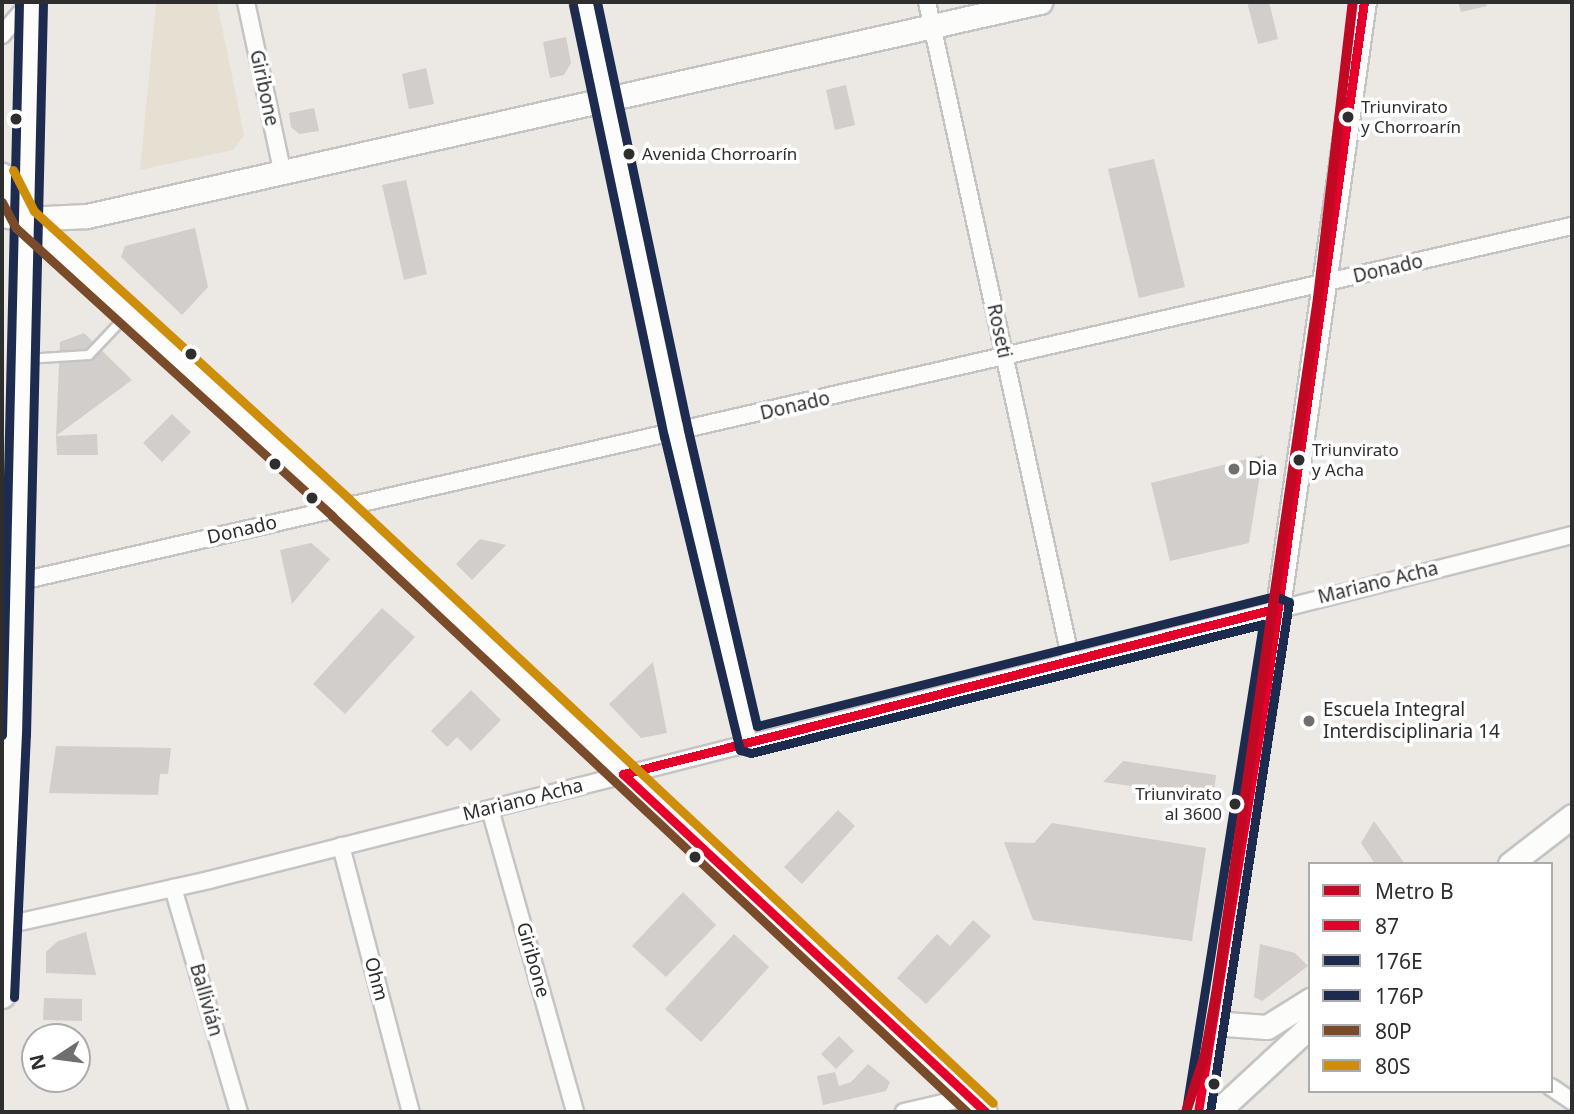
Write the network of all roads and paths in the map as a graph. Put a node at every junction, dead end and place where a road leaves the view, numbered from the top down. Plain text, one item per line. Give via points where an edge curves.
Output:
1 (31, 2) edge
2 (246, 2) edge
3 (585, 2) edge
4 (927, 2) edge
5 (1040, 2) edge
6 (1364, 2) edge
7 (932, 26) junction
8 (2, 34) edge
9 (604, 101) junction
10 (283, 174) junction
11 (2, 175) edge
12 (13, 217) edge
13 (1572, 226) edge
14 (1322, 285) junction
15 (127, 314) junction
16 (1005, 358) junction
17 (22, 359) junction
18 (676, 433) junction
19 (10, 502) edge
20 (340, 507) junction
21 (1572, 535) edge
22 (17, 582) junction
23 (1278, 608) junction
24 (8, 658) edge
25 (1071, 660) junction
26 (748, 741) junction
27 (623, 774) junction
28 (490, 809) junction
29 (1572, 816) edge
30 (341, 846) junction
31 (1513, 862) edge
32 (173, 888) junction
33 (3, 926) edge
34 (2, 996) edge
35 (1308, 1001) edge
36 (1212, 1023) junction
37 (1308, 1028) edge
38 (1553, 1088) edge
39 (1572, 1101) edge
40 (977, 1105) edge
41 (239, 1112) edge
42 (411, 1112) edge
43 (575, 1112) edge
44 (904, 1112) edge
45 (1198, 1112) edge
46 (1217, 1112) edge

1 - 8 street
1 - 12 main road
2 - 10 street, Giribone
3 - 9 street
4 - 7 street, Roseti
5 - 7 main road
6 - 14 main road
7 - 9 main road
7 - 16 street, Roseti
9 - 10 main road
9 - 18 street
10 - 12 main road via 86,216
11 - 12 main road
12 - 15 main road
12 - 17 main road
13 - 14 street, Donado
14 - 16 street, Donado
14 - 23 main road
15 - 17 lane via 89,355
15 - 20 main road
16 - 18 street, Donado
16 - 25 street, Roseti
17 - 19 main road
18 - 20 street, Donado
18 - 26 street
19 - 22 main road
20 - 22 street, Donado
20 - 27 main road
21 - 23 street, Mariano Acha
22 - 24 main road
23 - 25 street, Mariano Acha
23 - 36 main road
24 - 33 main road
25 - 26 street, Mariano Acha
26 - 27 street, Mariano Acha
27 - 28 street, Mariano Acha
27 - 40 main road
28 - 30 street, Mariano Acha
28 - 43 street, Giribone
29 - 31 main road
30 - 32 street, Mariano Acha
30 - 42 street, Ohm
32 - 33 street, Mariano Acha
32 - 41 street, Ballivián
33 - 34 main road
35 - 36 main road via 1267,1027
36 - 45 main road
37 - 46 main road
38 - 39 street
40 - 44 street

